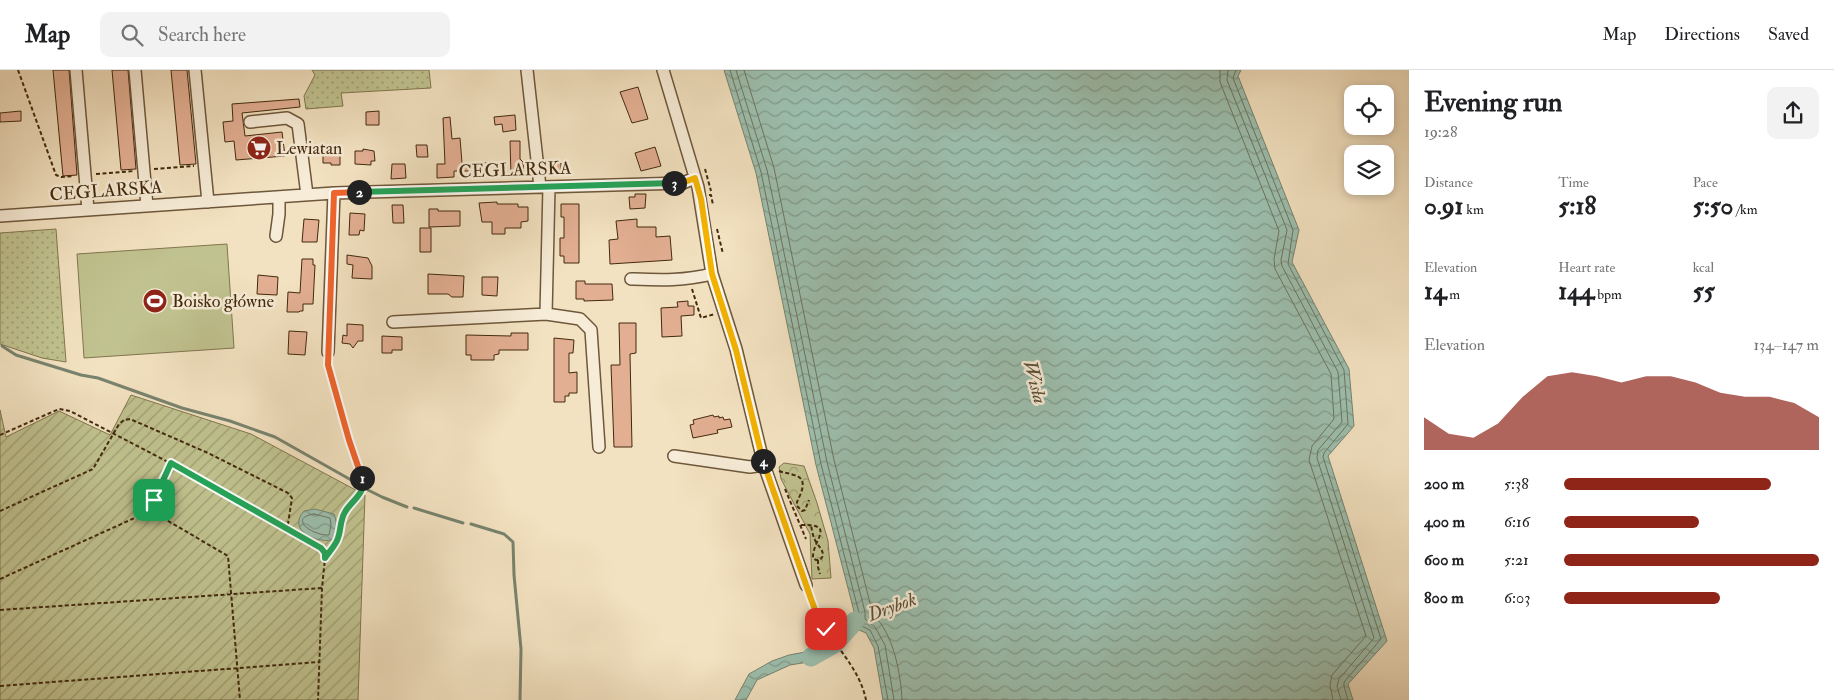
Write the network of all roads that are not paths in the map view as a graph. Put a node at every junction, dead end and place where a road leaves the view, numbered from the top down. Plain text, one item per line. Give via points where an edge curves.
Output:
1 (76, 70) edge
2 (135, 70) edge
3 (195, 70) edge
4 (527, 70) edge
5 (663, 70) edge
6 (250, 122) dead end
7 (695, 178) junction
8 (545, 187) junction
9 (334, 193) junction
10 (306, 195) junction
11 (279, 197) junction
12 (208, 202) junction
13 (147, 206) junction
14 (88, 210) junction
15 (0, 216) edge
16 (276, 236) dead end
17 (712, 274) junction
18 (631, 279) dead end
19 (546, 314) junction
20 (393, 322) dead end
21 (328, 352) road end
22 (599, 447) dead end
23 (674, 456) dead end
24 (770, 467) junction
25 (806, 585) road end

1 - 14 street
2 - 13 street
3 - 12 street
4 - 8 street
5 - 7 street
6 - 10 street via 287,118 298,124
7 - 8 street, CEGLARSKA via 682,183
7 - 17 street
8 - 9 street, CEGLARSKA
8 - 19 street
9 - 10 street, CEGLARSKA
9 - 21 street
10 - 11 street, CEGLARSKA
11 - 12 street, CEGLARSKA
11 - 16 street
12 - 13 street, CEGLARSKA
13 - 14 street, CEGLARSKA
14 - 15 street, CEGLARSKA
17 - 18 street via 671,281
17 - 24 street
19 - 20 street
19 - 22 street via 580,319 591,330
23 - 24 street
24 - 25 street

